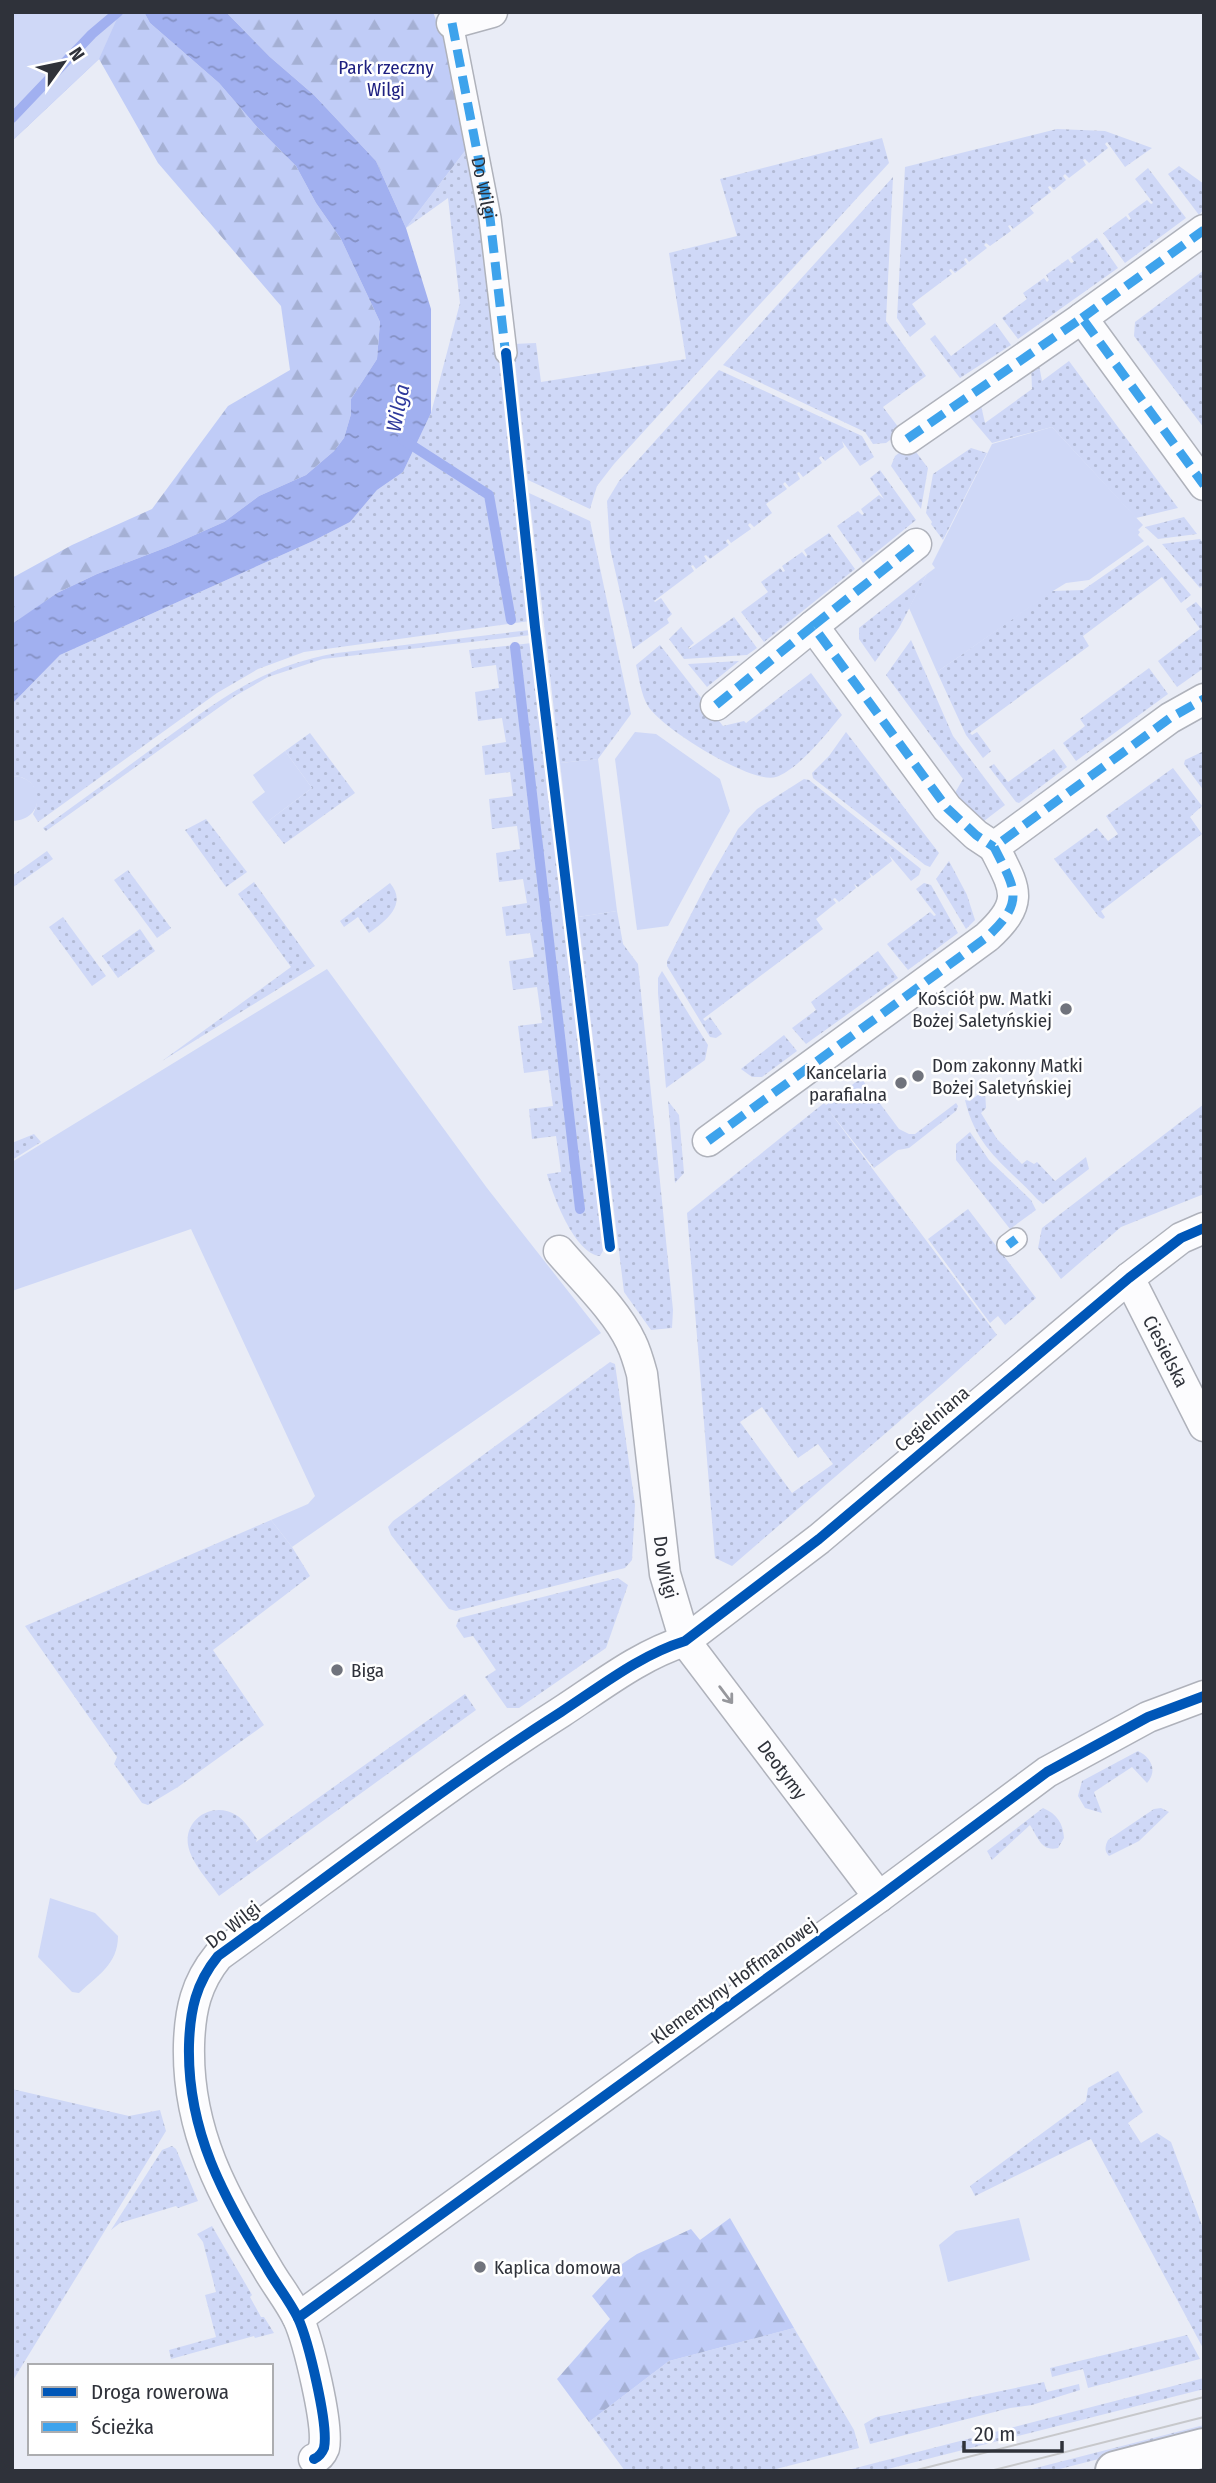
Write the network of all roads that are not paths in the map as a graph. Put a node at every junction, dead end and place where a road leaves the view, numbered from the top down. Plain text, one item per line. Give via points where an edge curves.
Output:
1 (492, 12) edge
2 (452, 23) joint
3 (1204, 230) edge
4 (1082, 318) junction
5 (506, 353) dead end
6 (906, 439) dead end
7 (1204, 485) edge
8 (916, 544) dead end
9 (813, 626) junction
10 (1204, 699) edge
11 (716, 705) dead end
12 (994, 847) junction
13 (708, 1140) dead end
14 (1204, 1227) edge
15 (559, 1251) dead end
16 (1129, 1278) junction
17 (1204, 1426) edge
18 (685, 1641) junction
19 (1204, 1696) edge
20 (879, 1897) junction
21 (298, 2318) junction
22 (1204, 2448) edge
23 (314, 2459) dead end
24 (1115, 2471) edge

1 - 2 street
2 - 5 street, Do Wilgi via 490,218
3 - 4 street
4 - 6 street
4 - 7 street
8 - 9 street
9 - 11 street
9 - 12 street via 947,808
10 - 12 street via 1170,718
12 - 13 street via 1012,883 1014,899 995,929
14 - 16 street, Cegielniana via 1181,1238
15 - 18 street, Do Wilgi via 617,1320 637,1357 665,1574
16 - 17 street, Ciesielska
16 - 18 street, Cegielniana via 819,1539
18 -> 20 street, Deotymy
18 - 21 street, Do Wilgi via 659,1649 522,1737 218,1956 206,1971 197,1988 190,2023 194,2112 212,2167 247,2236
19 - 20 street, Klementyny Hoffmanowej via 1148,1717 1047,1772
20 - 21 street, Klementyny Hoffmanowej
21 - 23 street, Do Wilgi via 320,2403 324,2448
22 - 24 main road

